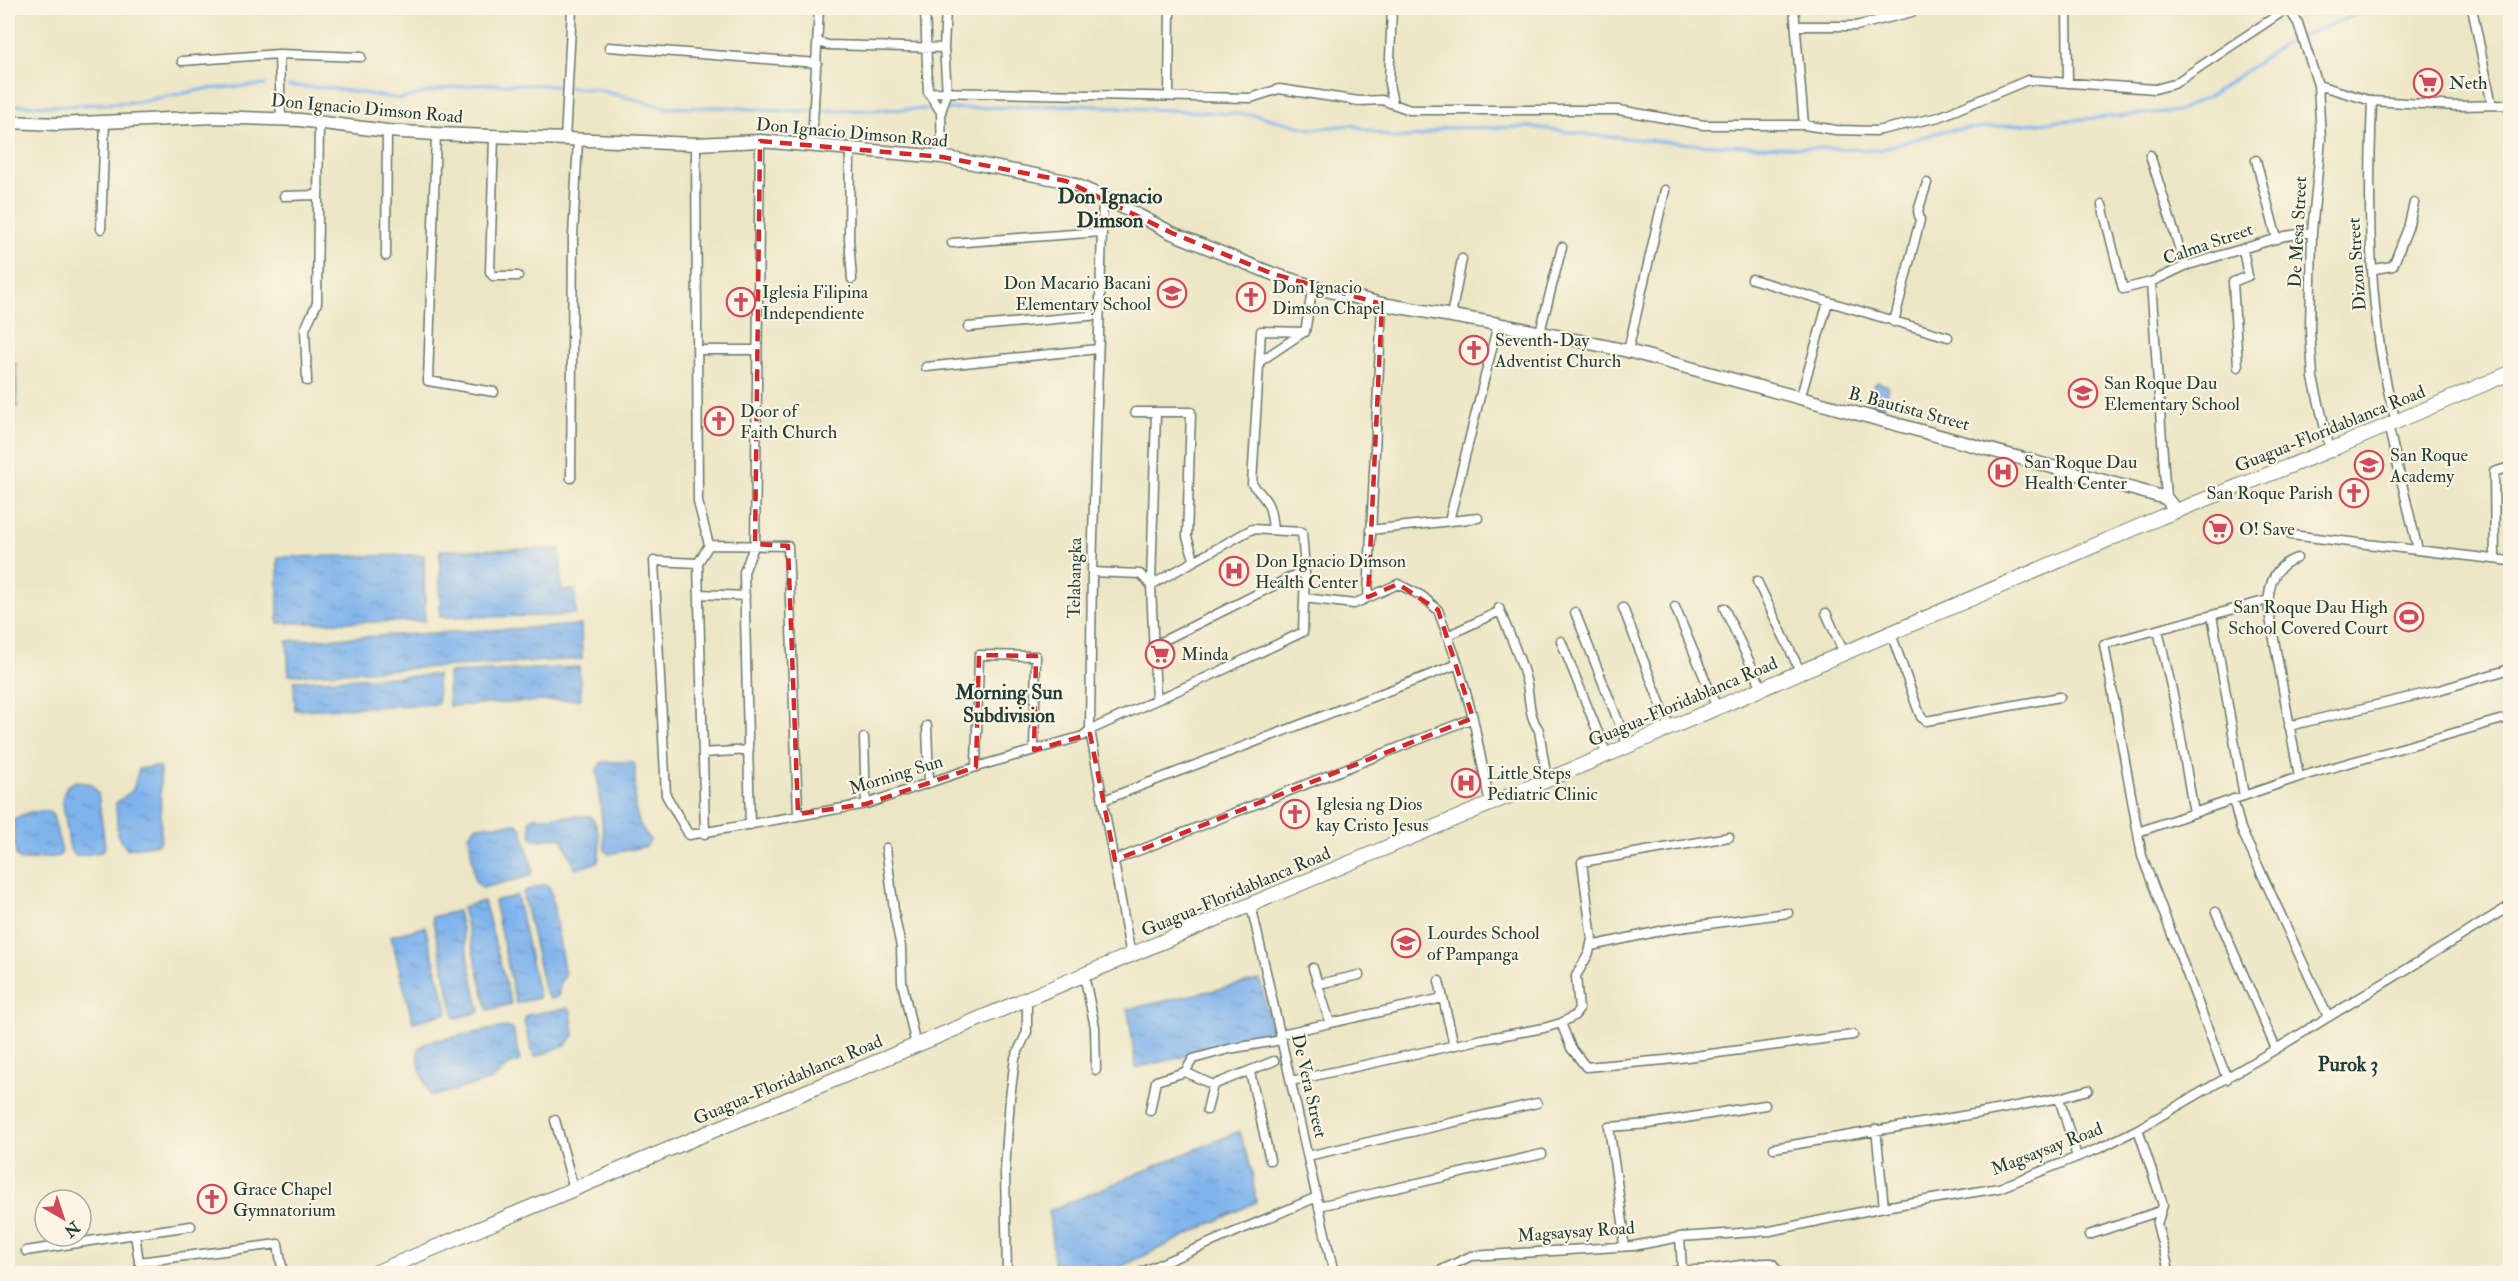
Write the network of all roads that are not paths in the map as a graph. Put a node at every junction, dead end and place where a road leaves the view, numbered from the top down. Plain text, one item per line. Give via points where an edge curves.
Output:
1 (572, 8) edge
2 (819, 8) edge
3 (925, 8) edge
4 (946, 8) edge
5 (1170, 8) edge
6 (1392, 8) edge
7 (1794, 8) edge
8 (1915, 8) edge
9 (2067, 8) edge
10 (2472, 8) edge
11 (1796, 26) junction
12 (818, 42) junction
13 (609, 47) dead end
14 (926, 48) junction
15 (944, 48) junction
16 (279, 54) junction
17 (361, 57) dead end
18 (182, 61) dead end
19 (817, 63) junction
20 (2068, 83) junction
21 (2318, 85) junction
22 (928, 92) junction
23 (947, 93) junction
24 (1169, 95) junction
25 (2372, 101) junction
26 (1393, 102) junction
27 (2492, 105) junction
28 (2511, 105) edge
29 (941, 112) junction
30 (281, 119) junction
31 (105, 121) junction
32 (10, 122) edge
33 (319, 122) junction
34 (1804, 125) junction
35 (387, 131) junction
36 (436, 134) junction
37 (494, 137) junction
38 (571, 140) junction
39 (760, 141) junction
40 (8, 144) edge
41 (696, 144) junction
42 (812, 144) junction
43 (850, 147) junction
44 (2150, 154) dead end
45 (942, 157) junction
46 (2256, 160) dead end
47 (1927, 183) dead end
48 (1665, 190) dead end
49 (318, 195) junction
50 (284, 196) dead end
51 (1103, 198) junction
52 (2414, 203) dead end
53 (2102, 205) dead end
54 (100, 229) dead end
55 (1101, 232) junction
56 (2312, 232) junction
57 (2277, 239) junction
58 (952, 243) dead end
59 (1562, 247) dead end
60 (2243, 249) junction
61 (386, 256) dead end
62 (1462, 259) dead end
63 (2185, 266) junction
64 (2374, 269) junction
65 (518, 276) dead end
66 (852, 279) dead end
67 (1752, 279) dead end
68 (2151, 282) junction
69 (1313, 286) junction
70 (1828, 302) junction
71 (1382, 304) junction
72 (1099, 315) junction
73 (1451, 316) junction
74 (1894, 322) junction
75 (1498, 324) junction
76 (968, 327) dead end
77 (1305, 332) junction
78 (1540, 332) junction
79 (1948, 337) dead end
80 (1098, 349) junction
81 (697, 350) junction
82 (756, 350) junction
83 (1628, 351) junction
84 (1259, 362) junction
85 (926, 367) dead end
86 (2238, 368) dead end
87 (2511, 373) edge
88 (307, 381) dead end
89 (495, 392) dead end
90 (1800, 399) junction
91 (1135, 412) dead end
92 (1156, 412) junction
93 (2392, 423) junction
94 (2330, 450) junction
95 (2511, 467) edge
96 (571, 478) dead end
97 (2166, 498) junction
98 (2176, 511) junction
99 (1478, 518) dead end
100 (1449, 521) junction
101 (1273, 530) junction
102 (1370, 530) junction
103 (2291, 535) dead end
104 (756, 544) junction
105 (709, 545) junction
106 (2418, 550) junction
107 (2297, 558) dead end
108 (1194, 559) junction
109 (2495, 559) junction
110 (698, 563) junction
111 (2510, 564) edge
112 (1305, 570) junction
113 (1092, 572) junction
114 (1757, 580) dead end
115 (1151, 585) junction
116 (699, 594) junction
117 (745, 596) junction
118 (1368, 597) junction
119 (1304, 598) junction
120 (2268, 600) junction
121 (1675, 607) dead end
122 (1623, 608) dead end
123 (1724, 608) dead end
124 (1575, 612) dead end
125 (1826, 613) dead end
126 (2212, 615) junction
127 (2158, 630) junction
128 (1891, 633) junction
129 (1447, 636) junction
130 (1561, 641) dead end
131 (1155, 645) junction
132 (1844, 653) junction
133 (1458, 664) junction
134 (2511, 669) edge
135 (1800, 671) junction
136 (1762, 688) junction
137 (2060, 697) dead end
138 (1156, 700) junction
139 (1716, 708) junction
140 (2511, 717) edge
141 (1473, 718) junction
142 (927, 726) dead end
143 (2289, 726) junction
144 (1670, 728) junction
145 (1090, 730) junction
146 (864, 738) dead end
147 (1628, 746) junction
148 (749, 750) junction
149 (1034, 750) junction
150 (703, 753) junction
151 (1606, 755) junction
152 (976, 767) junction
153 (2299, 777) junction
154 (1547, 780) junction
155 (929, 783) junction
156 (2244, 796) junction
157 (2233, 799) junction
158 (1104, 800) junction
159 (866, 804) junction
160 (1490, 804) junction
161 (2194, 813) junction
162 (798, 814) junction
163 (750, 825) junction
164 (2138, 832) junction
165 (705, 834) junction
166 (1729, 837) dead end
167 (886, 848) dead end
168 (1115, 860) junction
169 (1251, 905) junction
170 (2511, 906) edge
171 (2216, 912) dead end
172 (1788, 913) dead end
173 (1591, 946) junction
174 (1131, 956) junction
175 (1313, 968) dead end
176 (1084, 975) junction
177 (1359, 975) dead end
178 (1438, 981) dead end
179 (1319, 984) junction
180 (1443, 998) junction
181 (1027, 999) junction
182 (2328, 1017) junction
183 (1330, 1023) junction
184 (1561, 1023) junction
185 (1853, 1035) dead end
186 (1281, 1037) junction
187 (1454, 1045) junction
188 (916, 1046) junction
189 (2276, 1049) junction
190 (1279, 1060) junction
191 (1096, 1070) dead end
192 (1185, 1072) junction
193 (1250, 1072) junction
194 (2227, 1079) junction
195 (1291, 1081) junction
196 (1214, 1086) junction
197 (2088, 1090) dead end
198 (2059, 1098) junction
199 (1537, 1103) dead end
200 (1765, 1105) dead end
201 (1207, 1110) dead end
202 (1150, 1111) dead end
203 (555, 1120) dead end
204 (1876, 1129) junction
205 (2138, 1130) junction
206 (1774, 1148) dead end
207 (1542, 1154) dead end
208 (1308, 1156) junction
209 (2077, 1157) junction
210 (1270, 1160) dead end
211 (574, 1189) junction
212 (1318, 1202) junction
213 (1884, 1208) junction
214 (2160, 1211) junction
215 (191, 1226) dead end
216 (135, 1234) junction
217 (2089, 1235) dead end
218 (1680, 1237) junction
219 (1623, 1246) junction
220 (26, 1251) dead end
221 (1682, 1270) junction
222 (283, 1274) edge
223 (372, 1274) edge
224 (1007, 1274) edge
225 (1137, 1274) edge
226 (1334, 1274) edge
227 (1433, 1274) edge
228 (1660, 1274) edge
229 (1780, 1274) edge
230 (2170, 1274) edge

1 - 38 street via 566,98
2 - 12 street
3 - 14 street
4 - 15 street
5 - 24 street
6 - 26 street via 1389,84
7 - 11 street
8 - 11 street via 1856,26
9 - 20 street
10 - 27 street
11 - 34 street
12 - 14 street
12 - 19 street
13 - 19 street
14 - 15 street
14 - 22 street
15 - 23 street
16 - 17 street
16 - 18 street
16 - 30 street
19 - 42 street
20 - 21 street, De Mesa Street via 2155,89 2174,84 2285,10 2300,29
20 - 34 street via 2028,80 1939,117 1876,131
21 - 25 street
21 - 56 street, De Mesa Street via 2321,139
22 - 23 street
22 - 29 street
23 - 24 street
23 - 29 street
24 - 26 street via 1251,98 1279,89
25 - 27 street
25 - 64 street, Dizon Street via 2369,197
26 - 34 street via 1410,110 1619,110 1704,125
27 - 28 street
29 - 45 street
30 - 31 street, Don Ignacio Dimson Road
30 - 33 street, Don Ignacio Dimson Road
31 - 32 street, Don Ignacio Dimson Road
31 - 54 street
32 - 40 street
33 - 35 street, Don Ignacio Dimson Road
33 - 49 street
35 - 36 street, Don Ignacio Dimson Road
35 - 61 street
36 - 37 street, Don Ignacio Dimson Road
36 - 89 street via 428,381
37 - 38 street, Don Ignacio Dimson Road
37 - 65 street via 490,272 493,276
38 - 41 street, Don Ignacio Dimson Road
38 - 96 street
39 - 41 street, Don Ignacio Dimson Road
39 - 42 street, Don Ignacio Dimson Road
39 - 82 street
41 - 81 street
42 - 43 street, Don Ignacio Dimson Road
43 - 45 street, Don Ignacio Dimson Road
43 - 66 street
44 - 63 street
45 - 51 street, Don Ignacio Dimson Road via 1066,181
46 - 57 street
47 - 74 street
48 - 83 street
49 - 50 street
49 - 88 street via 317,303 305,328
51 - 55 street, Telabangka
51 - 69 street, Don Ignacio Dimson Road via 1172,233
52 - 64 street via 2393,266
53 - 68 street via 2123,289
55 - 58 street
55 - 72 street, Telabangka
56 - 57 street, Calma Street
56 - 94 street, De Mesa Street via 2313,378
57 - 60 street, Calma Street
59 - 78 street
60 - 63 street, Calma Street
60 - 86 street via 2248,276 2233,282
62 - 73 street
63 - 68 street, Calma Street
64 - 93 street, Dizon Street
67 - 70 street
68 - 97 street, Calma Street
69 - 71 street, Don Ignacio Dimson Road
69 - 77 street
70 - 74 street
70 - 90 street
71 - 73 street, Don Ignacio Dimson Road
71 - 102 street
72 - 76 street
72 - 80 street, Telabangka
73 - 75 street, Don Ignacio Dimson Road
74 - 79 street
75 - 78 street, Don Ignacio Dimson Road
75 - 100 street
77 - 84 street
77 - 84 street via 1261,332
78 - 83 street, Don Ignacio Dimson Road
80 - 85 street
80 - 113 street, Telabangka
81 - 82 street
81 - 105 street via 698,502
82 - 104 street
83 - 90 street, B. Bautista Street
84 - 101 street via 1252,484 1268,500
87 - 93 main road, Guagua-Floridablanca Road
90 - 97 street, B. Bautista Street
91 - 92 street
92 - 108 street via 1191,412 1187,537
92 - 115 street
93 - 94 main road, Guagua-Floridablanca Road
93 - 106 street, Dizon Street
94 - 98 main road, Guagua-Floridablanca Road
95 - 109 street via 2494,472
97 - 98 street
98 - 128 main road, Guagua-Floridablanca Road
99 - 100 street
100 - 102 street
101 - 108 street via 1252,529
101 - 112 street via 1302,532
102 - 118 street
103 - 106 street
104 - 105 street
104 - 117 street via 744,572
104 - 162 street via 788,546
105 - 110 street
106 - 109 street
107 - 120 street via 2281,564 2273,577
108 - 115 street
109 - 111 street
110 - 116 street
110 - 165 street via 654,561 666,795 689,835
112 - 119 street
112 - 131 street
113 - 115 street via 1140,574
113 - 145 street, Telabangka
114 - 135 street
115 - 131 street
116 - 117 street
116 - 150 street
117 - 148 street
118 - 119 street via 1354,604
118 - 129 street via 1398,584 1406,586 1438,610
119 - 138 street, Morning Sun via 1303,632
120 - 126 street
120 - 143 street
121 - 139 street
122 - 144 street
123 - 136 street
124 - 147 street
125 - 132 street
126 - 127 street
126 - 156 street
127 - 161 street
127 - 164 street via 2104,644
128 - 132 main road, Guagua-Floridablanca Road
128 - 137 street via 1926,722
129 - 133 street
129 - 154 street via 1499,610 1527,684
130 - 151 street
131 - 138 street
132 - 135 main road, Guagua-Floridablanca Road
133 - 141 street
133 - 158 street
134 - 143 street
135 - 136 main road, Guagua-Floridablanca Road
136 - 139 main road, Guagua-Floridablanca Road
138 - 145 street, Morning Sun
139 - 144 main road, Guagua-Floridablanca Road
140 - 153 street
141 - 160 street
141 - 168 street
142 - 155 street
143 - 153 street
144 - 147 main road, Guagua-Floridablanca Road
145 - 149 street, Morning Sun via 1083,736
145 - 158 street, Telabangka
146 - 159 street
147 - 151 main road, Guagua-Floridablanca Road
148 - 150 street
148 - 163 street
149 - 152 street, Morning Sun
149 - 152 street via 1036,656 979,655
150 - 165 street
151 - 154 main road, Guagua-Floridablanca Road
152 - 155 street, Morning Sun
153 - 156 street
154 - 160 main road, Guagua-Floridablanca Road
155 - 159 street, Morning Sun
156 - 157 street
157 - 161 street
157 - 182 street via 2241,829
158 - 168 street, Telabangka
159 - 162 street, Morning Sun
160 - 169 main road, Guagua-Floridablanca Road
161 - 164 street
162 - 163 street, Morning Sun
163 - 165 street, Morning Sun
164 - 194 street via 2142,856
166 - 173 street via 1582,862
167 - 188 street via 901,947 902,982
168 - 174 street, Telabangka
169 - 174 main road, Guagua-Floridablanca Road
169 - 186 street, De Vera Street
170 - 182 street, Magsaysay Road
171 - 189 street
172 - 173 street via 1665,930
173 - 184 street via 1576,976 1580,1010
174 - 176 main road, Guagua-Floridablanca Road
175 - 179 street
176 - 181 main road, Guagua-Floridablanca Road
176 - 191 street via 1095,1027
177 - 179 street
178 - 180 street
179 - 183 street
180 - 183 street
180 - 187 street
181 - 188 main road, Guagua-Floridablanca Road
181 - 224 street via 1027,1032 1015,1058 1010,1098 1005,1170
182 - 189 street, Magsaysay Road
183 - 186 street
184 - 185 street via 1571,1048 1586,1066 1665,1060
184 - 187 street
186 - 190 street, De Vera Street
186 - 192 street via 1193,1059
187 - 195 street
188 - 211 main road, Guagua-Floridablanca Road
189 - 194 street, Magsaysay Road
190 - 193 street
190 - 195 street, De Vera Street
192 - 196 street
192 - 202 street via 1156,1081
193 - 196 street
193 - 210 street
194 - 205 street, Magsaysay Road
195 - 208 street, De Vera Street
196 - 201 street
197 - 198 street
198 - 204 street
198 - 209 street
199 - 208 street
200 - 219 street via 1609,1127
203 - 211 street
204 - 206 street
204 - 213 street
205 - 209 street, Magsaysay Road
205 - 214 street via 2163,1205
207 - 212 street
208 - 212 street, De Vera Street
209 - 213 street, Magsaysay Road via 1999,1188
211 - 223 main road, Guagua-Floridablanca Road
212 - 225 street
212 - 226 street, De Vera Street
213 - 218 street, Magsaysay Road via 1770,1231
214 - 217 street
214 - 230 street via 2157,1224
215 - 216 street
216 - 220 street
216 - 222 street via 139,1262 278,1244
218 - 219 street, Magsaysay Road
218 - 221 street
219 - 227 street, Magsaysay Road via 1471,1256
221 - 228 street
221 - 229 street via 1752,1262 1772,1263

